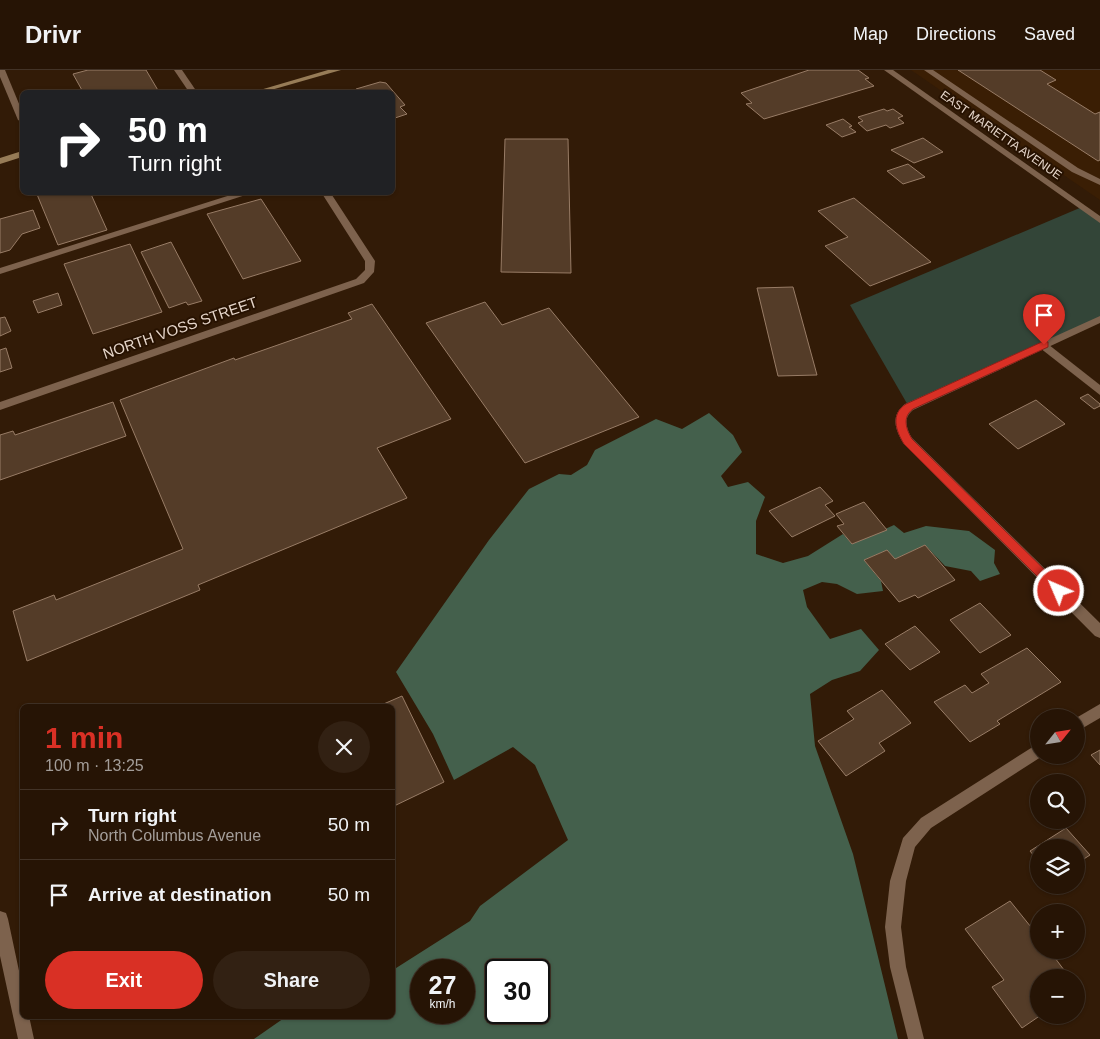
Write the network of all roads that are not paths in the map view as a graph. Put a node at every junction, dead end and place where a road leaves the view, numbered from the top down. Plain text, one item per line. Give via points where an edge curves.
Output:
1 (1, 70) edge
2 (178, 70) edge
3 (337, 70) edge
4 (888, 70) edge
5 (928, 70) edge
6 (191, 90) edge
7 (265, 90) edge
8 (20, 115) edge
9 (20, 155) edge
10 (0, 161) edge
11 (1100, 182) edge
12 (241, 195) edge
13 (327, 195) edge
14 (1100, 220) edge
15 (0, 271) edge
16 (1100, 319) edge
17 (1044, 345) junction
18 (1100, 391) edge
19 (0, 406) edge
20 (1100, 632) edge
21 (1100, 710) edge
22 (1085, 720) edge
23 (1030, 756) edge
24 (0, 919) edge
25 (20, 1011) edge
26 (22, 1019) edge
27 (26, 1039) edge
28 (916, 1039) edge

1 - 8 street
2 - 6 street
3 - 7 main road
4 - 14 street, EAST MARIETTA AVENUE
5 - 11 street via 1075,170
9 - 10 main road
12 - 15 street
13 - 19 street, NORTH VOSS STREET via 367,255 371,265 368,275 353,284
16 - 17 street
17 - 18 street
17 - 20 street via 909,407 900,422 908,441
21 - 22 street
23 - 28 street via 930,820 908,843 898,881 893,927 901,982
24 - 25 street
26 - 27 street

